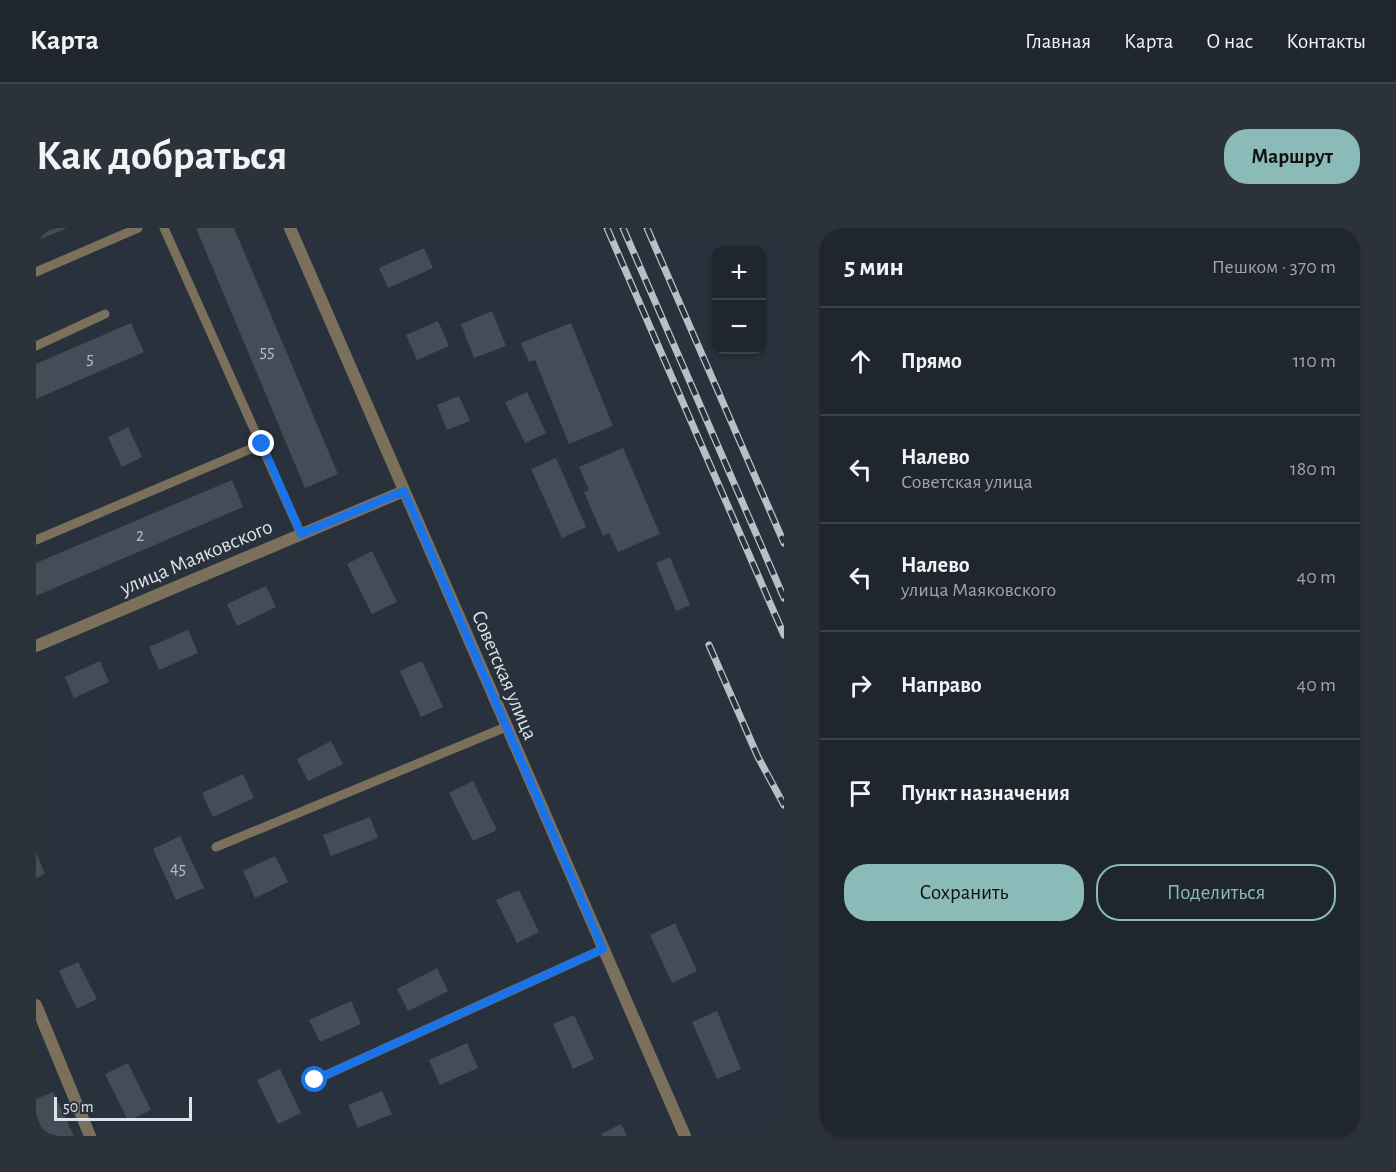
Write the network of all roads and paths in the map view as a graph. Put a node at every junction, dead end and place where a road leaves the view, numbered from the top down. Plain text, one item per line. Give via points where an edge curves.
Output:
1 (138, 228) edge
2 (164, 228) edge
3 (290, 228) edge
4 (36, 272) edge
5 (105, 314) dead end
6 (36, 346) edge
7 (262, 444) junction
8 (404, 491) junction
9 (301, 534) junction
10 (36, 540) edge
11 (36, 645) edge
12 (506, 727) junction
13 (216, 848) dead end
14 (603, 949) junction
15 (36, 1005) edge
16 (315, 1080) dead end
17 (90, 1136) edge
18 (685, 1136) edge

1 - 4 lane
2 - 7 lane
3 - 8 street, Советская улица
5 - 6 lane
7 - 9 lane
7 - 10 lane
8 - 9 street, улица Маяковского
8 - 12 street, Советская улица
9 - 11 street, улица Маяковского
12 - 13 lane
12 - 14 street, Советская улица
14 - 16 lane
14 - 18 street, Советская улица
15 - 17 street

